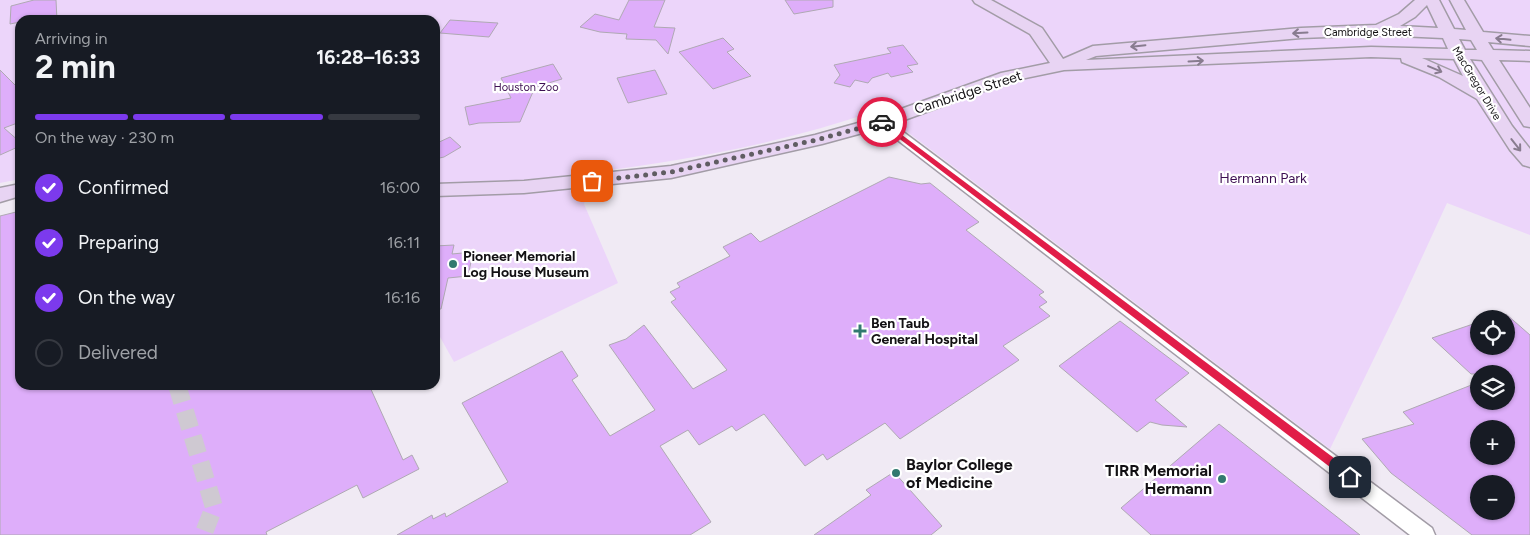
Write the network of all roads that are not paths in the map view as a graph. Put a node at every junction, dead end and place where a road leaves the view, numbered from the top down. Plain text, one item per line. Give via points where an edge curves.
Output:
1 (980, 0) edge
2 (1423, 0) edge
3 (1432, 0) edge
4 (1457, 0) edge
5 (1378, 30) junction
6 (1448, 34) junction
7 (1476, 36) junction
8 (1530, 41) edge
9 (1371, 52) junction
10 (1457, 54) junction
11 (1487, 54) junction
12 (1530, 56) edge
13 (1060, 66) junction
14 (1484, 98) junction
15 (882, 122) junction
16 (1530, 122) edge
17 (1530, 161) edge
18 (440, 190) edge
19 (15, 191) edge
20 (0, 195) edge
21 (1425, 535) edge

1 - 13 street via 1036,31
2 - 5 street via 1413,13
3 - 6 street, MacGregor Drive
4 - 7 street, MacGregor Drive
5 - 6 street, Cambridge Street
5 -> 13 street, Cambridge Street via 1301,33 1093,51
6 - 7 street, Cambridge Street
6 - 10 street, MacGregor Drive
8 -> 7 street, Cambridge Street
7 - 11 street, MacGregor Drive
9 - 10 street, Cambridge Street
13 -> 9 street, Cambridge Street
9 -> 14 street via 1433,67 1462,81
10 - 11 street, Cambridge Street
10 - 14 street, MacGregor Drive
11 - 12 street, Cambridge Street
11 - 16 street, MacGregor Drive
13 - 15 street, Cambridge Street via 1007,77
14 -> 17 street, MacGregor Drive
15 - 18 street, Cambridge Street via 671,172 524,187
15 - 21 street
19 - 20 street

